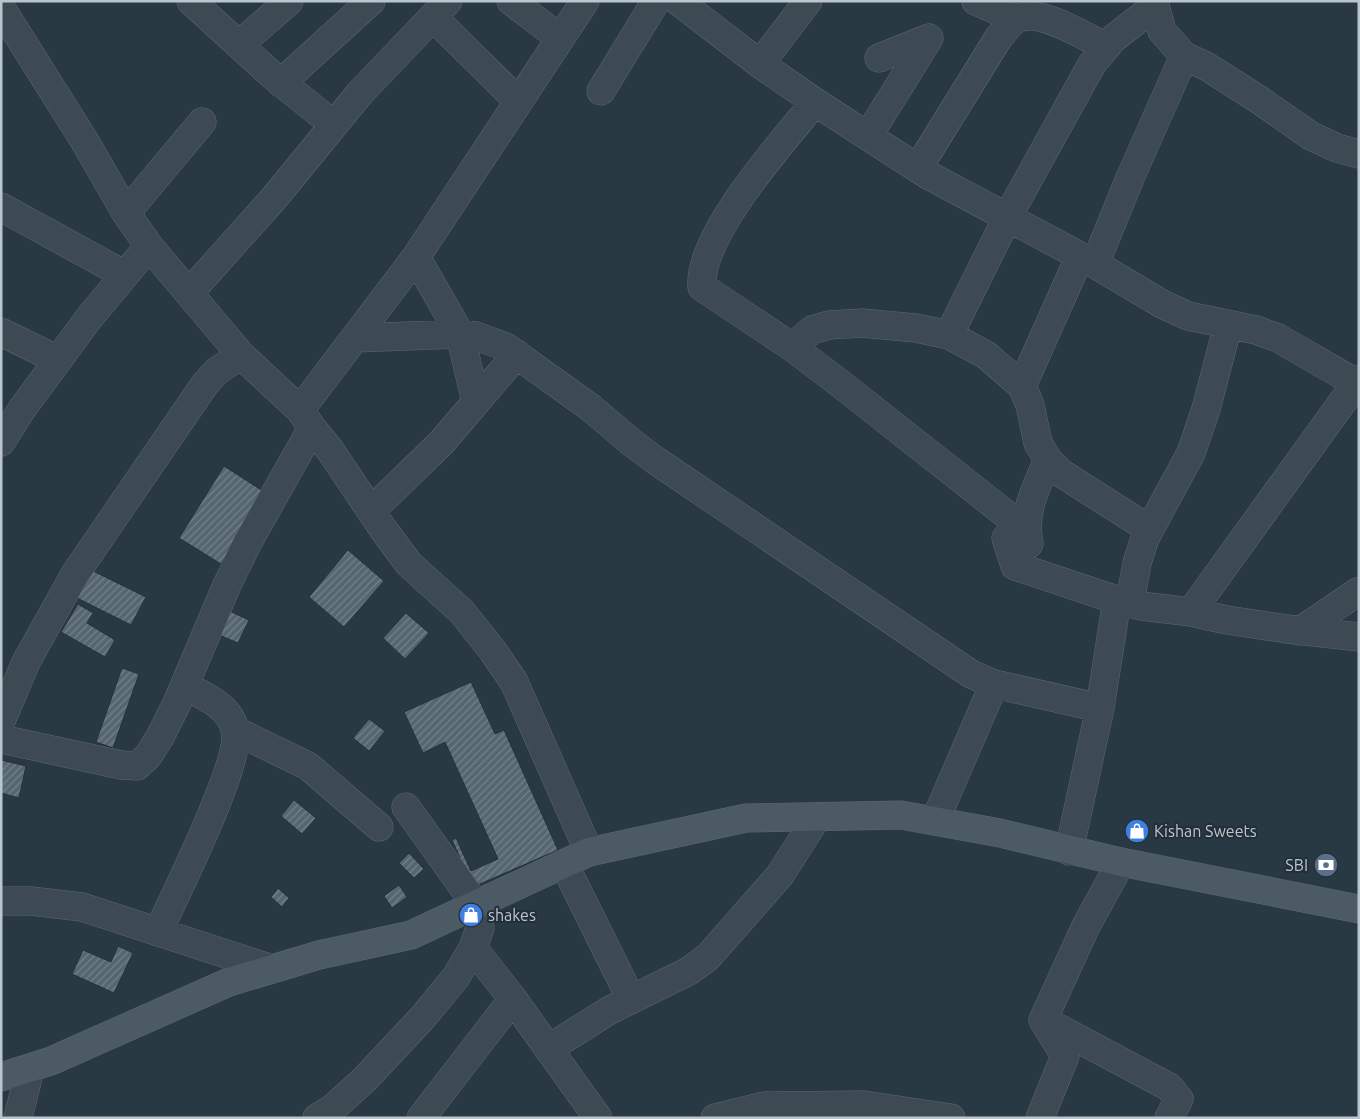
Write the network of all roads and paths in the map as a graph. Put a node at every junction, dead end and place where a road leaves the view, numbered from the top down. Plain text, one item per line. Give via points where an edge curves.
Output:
1 (190, 1) edge
2 (512, 1) edge
3 (585, 1) edge
4 (656, 1) edge
5 (678, 1) edge
6 (808, 1) edge
7 (976, 1) edge
8 (279, 4) edge
9 (1155, 4) edge
10 (360, 5) edge
11 (1, 8) edge
12 (441, 9) edge
13 (1016, 19) junction
14 (560, 38) junction
15 (239, 45) junction
16 (1106, 47) junction
17 (1184, 56) junction
18 (878, 58) dead end
19 (760, 64) junction
20 (281, 83) junction
21 (601, 91) dead end
22 (518, 101) junction
23 (815, 102) junction
24 (202, 122) dead end
25 (334, 125) junction
26 (868, 136) junction
27 (1359, 154) edge
28 (918, 168) junction
29 (1, 207) edge
30 (126, 213) junction
31 (1007, 218) junction
32 (149, 246) junction
33 (416, 257) junction
34 (1087, 260) junction
35 (125, 275) junction
36 (189, 293) junction
37 (1228, 325) junction
38 (1, 332) edge
39 (460, 334) junction
40 (949, 335) junction
41 (355, 338) junction
42 (792, 347) junction
43 (241, 354) junction
44 (517, 354) junction
45 (58, 360) junction
46 (1358, 381) edge
47 (1022, 386) junction
48 (476, 402) junction
49 (306, 419) junction
50 (1, 442) edge
51 (1048, 460) junction
52 (371, 512) junction
53 (1149, 529) junction
54 (1016, 534) junction
55 (1359, 591) edge
56 (1124, 601) junction
57 (1191, 612) junction
58 (1300, 631) junction
59 (1359, 637) edge
60 (994, 684) junction
61 (185, 686) junction
62 (1100, 708) junction
63 (1, 721) edge
64 (236, 731) junction
65 (1, 739) edge
66 (406, 807) dead end
67 (817, 816) junction
68 (935, 821) junction
69 (380, 827) dead end
70 (1069, 851) junction
71 (589, 852) junction
72 (1121, 862) junction
73 (564, 864) junction
74 (1, 901) edge
75 (476, 905) junction
76 (1359, 909) edge
77 (158, 932) junction
78 (473, 948) junction
79 (272, 969) junction
80 (513, 999) junction
81 (631, 999) junction
82 (1043, 1020) junction
83 (548, 1049) junction
84 (30, 1069) junction
85 (1, 1077) edge
86 (18, 1118) edge
87 (317, 1118) edge
88 (421, 1118) edge
89 (598, 1118) edge
90 (715, 1118) edge
91 (951, 1118) edge
92 (1040, 1118) edge
93 (1169, 1118) edge

1 - 15 street
2 - 14 street
3 - 14 street
4 - 21 street
5 - 19 street
6 - 19 street
7 - 13 street
8 - 15 street
9 - 16 street
9 - 17 street via 1162,31
10 - 20 street
11 - 30 street
12 - 22 street
12 - 25 street
13 - 16 street via 1030,15 1049,19
13 - 28 street via 998,37
14 - 22 street
15 - 20 street
16 - 31 street via 1092,64
17 - 27 street via 1206,66 1311,136
17 - 34 street via 1130,178
18 - 26 street via 929,38
19 - 23 street
20 - 25 street
22 - 33 street
23 - 26 street
23 - 42 street via 727,216 701,276 702,287
24 - 30 street
25 - 36 street via 275,198
26 - 28 street
28 - 31 street
29 - 35 street
30 - 32 street
31 - 34 street
31 - 40 street
32 - 35 street
32 - 36 street
33 - 39 street
33 - 41 street
34 - 37 street via 1188,316
34 - 47 street
35 - 45 street
36 - 43 street
37 - 46 street via 1278,338
37 - 53 street via 1191,453
38 - 45 street
39 - 41 street
39 - 44 street via 476,336
39 - 48 street
40 - 42 street via 862,323 829,325 812,330
40 - 47 street via 986,355
41 - 49 street
42 - 54 street via 842,385
43 - 49 street
43 - 63 street via 205,384 75,574 26,662
44 - 48 street
44 - 60 street via 655,460 945,657
45 - 50 street
46 - 57 street
47 - 51 street via 1038,442
48 - 52 street via 442,442
49 - 52 street
49 - 61 street via 227,585
51 - 53 street via 1061,473
51 - 54 street
52 - 71 street via 409,564 462,612 514,682
53 - 56 street
54 - 56 street via 1036,574
55 - 58 street
56 - 57 street
56 - 62 street
57 - 58 street
58 - 59 street
60 - 62 street
60 - 68 street
61 - 64 street via 212,700 226,713
61 - 65 street via 156,743 137,766
62 - 70 street
64 - 69 street via 308,766
64 - 77 street via 235,752 213,812
66 - 75 street
67 - 68 street via 901,815
67 - 71 street via 746,818
67 - 81 street via 780,875 708,957
68 - 70 street
70 - 72 street
71 - 73 street
72 - 76 street
72 - 82 street via 1086,926
73 - 75 street
73 - 81 street
74 - 77 street via 82,907
75 - 78 street via 480,928
75 - 79 street via 411,935
77 - 79 street
78 - 80 street
78 - 87 street via 456,977 423,1017 365,1079
79 - 84 street via 229,982
80 - 83 street
80 - 88 street
81 - 83 street
82 - 92 street via 1065,1056
82 - 93 street via 1169,1087 1179,1098
83 - 89 street
84 - 85 street
84 - 86 street
90 - 91 street via 764,1106 864,1105

